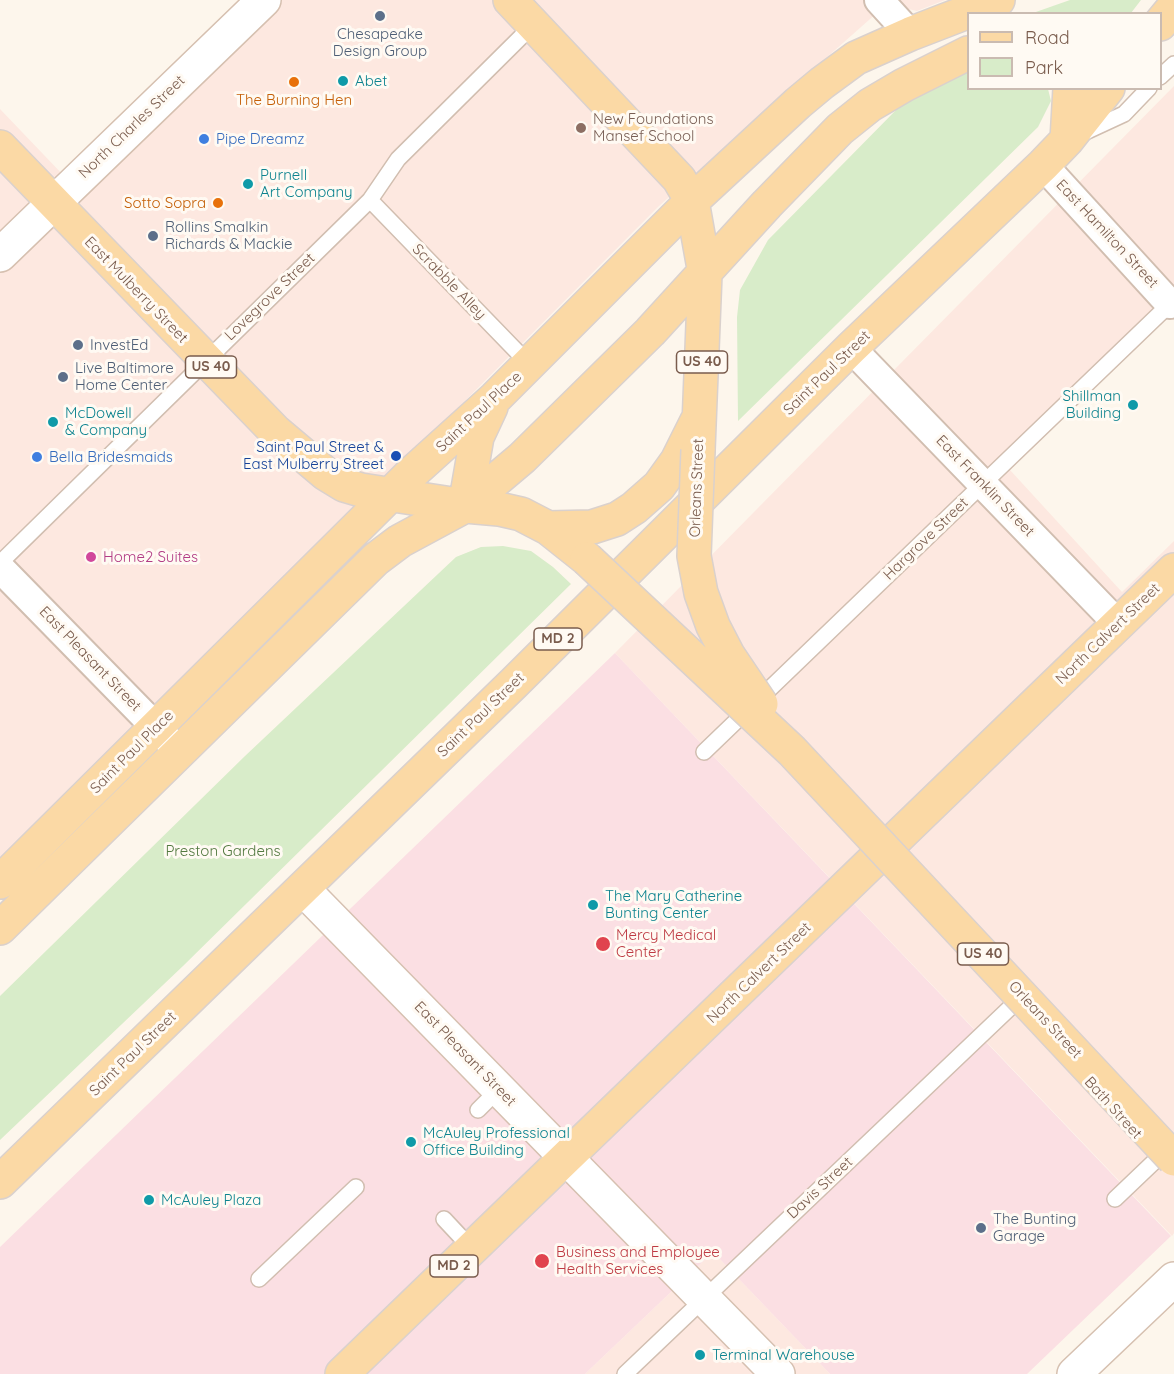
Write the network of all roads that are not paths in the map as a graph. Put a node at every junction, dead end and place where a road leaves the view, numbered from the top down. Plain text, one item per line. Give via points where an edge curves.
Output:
1 (510, 0) edge
2 (879, 0) edge
3 (998, 0) edge
4 (256, 3) edge
5 (1174, 7) edge
6 (1162, 23) edge
7 (534, 25) junction
8 (910, 34) junction
9 (967, 54) edge
10 (1174, 64) edge
11 (1162, 76) edge
12 (1070, 90) edge
13 (1106, 90) edge
14 (1147, 90) edge
15 (1067, 140) junction
16 (0, 147) edge
17 (1043, 165) junction
18 (370, 200) junction
19 (692, 201) junction
20 (53, 204) junction
21 (0, 255) edge
22 (705, 274) junction
23 (1172, 302) edge
24 (851, 348) junction
25 (205, 361) junction
26 (529, 364) junction
27 (495, 398) junction
28 (700, 414) junction
29 (982, 485) junction
30 (391, 495) junction
31 (465, 506) junction
32 (548, 528) junction
33 (0, 565) edge
34 (1174, 570) edge
35 (1118, 624) junction
36 (157, 728) junction
37 (179, 751) junction
38 (792, 751) junction
39 (704, 752) dead end
40 (879, 857) junction
41 (0, 882) edge
42 (303, 889) junction
43 (0, 928) edge
44 (1016, 1002) junction
45 (566, 1158) junction
46 (1169, 1164) edge
47 (0, 1182) edge
48 (356, 1187) dead end
49 (1115, 1199) dead end
50 (444, 1219) dead end
51 (472, 1249) junction
52 (259, 1279) dead end
53 (1174, 1279) edge
54 (704, 1298) junction
55 (342, 1374) edge
56 (625, 1374) edge
57 (778, 1374) edge
58 (1074, 1374) edge

1 - 7 main road, US 40
2 - 8 street
3 - 8 main road, Saint Paul Place
4 - 20 main road, North Charles Street
5 - 6 main road
7 - 18 lane, Lovegrove Street via 398,159
7 - 19 main road, US 40 via 679,179
8 - 19 main road, Saint Paul Place via 856,58 822,83
9 - 22 main road via 870,105 840,129
10 - 11 lane
12 - 15 main road
13 - 15 main road, Saint Paul Street / MD 2
14 - 15 lane via 1124,114
15 - 17 main road, Saint Paul Street / MD 2
16 - 20 main road, US 40
17 - 23 street, East Hamilton Street
17 - 24 main road, Saint Paul Street / MD 2
18 - 25 lane, Lovegrove Street
18 - 26 lane, Scrabble Alley
19 - 22 main road, Orleans Street / US 40
19 - 26 main road, Saint Paul Place
20 - 21 main road, North Charles Street
20 - 25 main road, East Mulberry Street / US 40
22 - 28 main road, Orleans Street / US 40
22 - 31 main road via 522,458
23 - 29 lane, Hargrove Street
24 - 29 street, East Franklin Street
24 - 42 main road, Saint Paul Street / MD 2
25 - 30 main road, East Mulberry Street / US 40 via 275,431 326,474 344,485
25 - 33 lane, Lovegrove Street
26 - 27 main road, Saint Paul Place
27 - 30 main road, Saint Paul Place
27 - 31 main road via 477,437
28 - 32 main road via 677,461 659,486 634,508 617,519 592,527
28 - 38 main road, Orleans Street / US 40, bridge via 694,556 701,593 728,654
29 - 35 street, East Franklin Street
29 - 39 lane, Hargrove Street
30 - 31 main road, East Mulberry Street / US 40
30 - 36 main road, Saint Paul Place
31 - 32 main road, Orleans Street / US 40 via 521,514
31 - 37 main road via 400,541 376,559
32 - 38 main road, Orleans Street / US 40, bridge via 587,559
33 - 36 street, East Pleasant Street
34 - 35 main road, North Calvert Street / MD 2
35 - 40 main road, North Calvert Street / MD 2
36 - 37 street, East Pleasant Street
36 - 41 main road, Saint Paul Place
37 - 43 main road
38 - 46 main road, Orleans Street / US 40, bridge
40 - 44 street, Bath Street
40 - 45 main road, North Calvert Street / MD 2
42 - 45 main road, East Pleasant Street via 488,1100
42 - 47 main road, Saint Paul Street / MD 2
44 - 46 street, Bath Street
44 - 54 lane, Davis Street
45 - 51 main road, North Calvert Street / MD 2
45 - 54 main road, East Pleasant Street
46 - 49 lane
48 - 52 lane
50 - 51 lane
51 - 55 main road, North Calvert Street / MD 2
53 - 58 main road
54 - 56 lane, Davis Street
54 - 57 main road, East Pleasant Street

